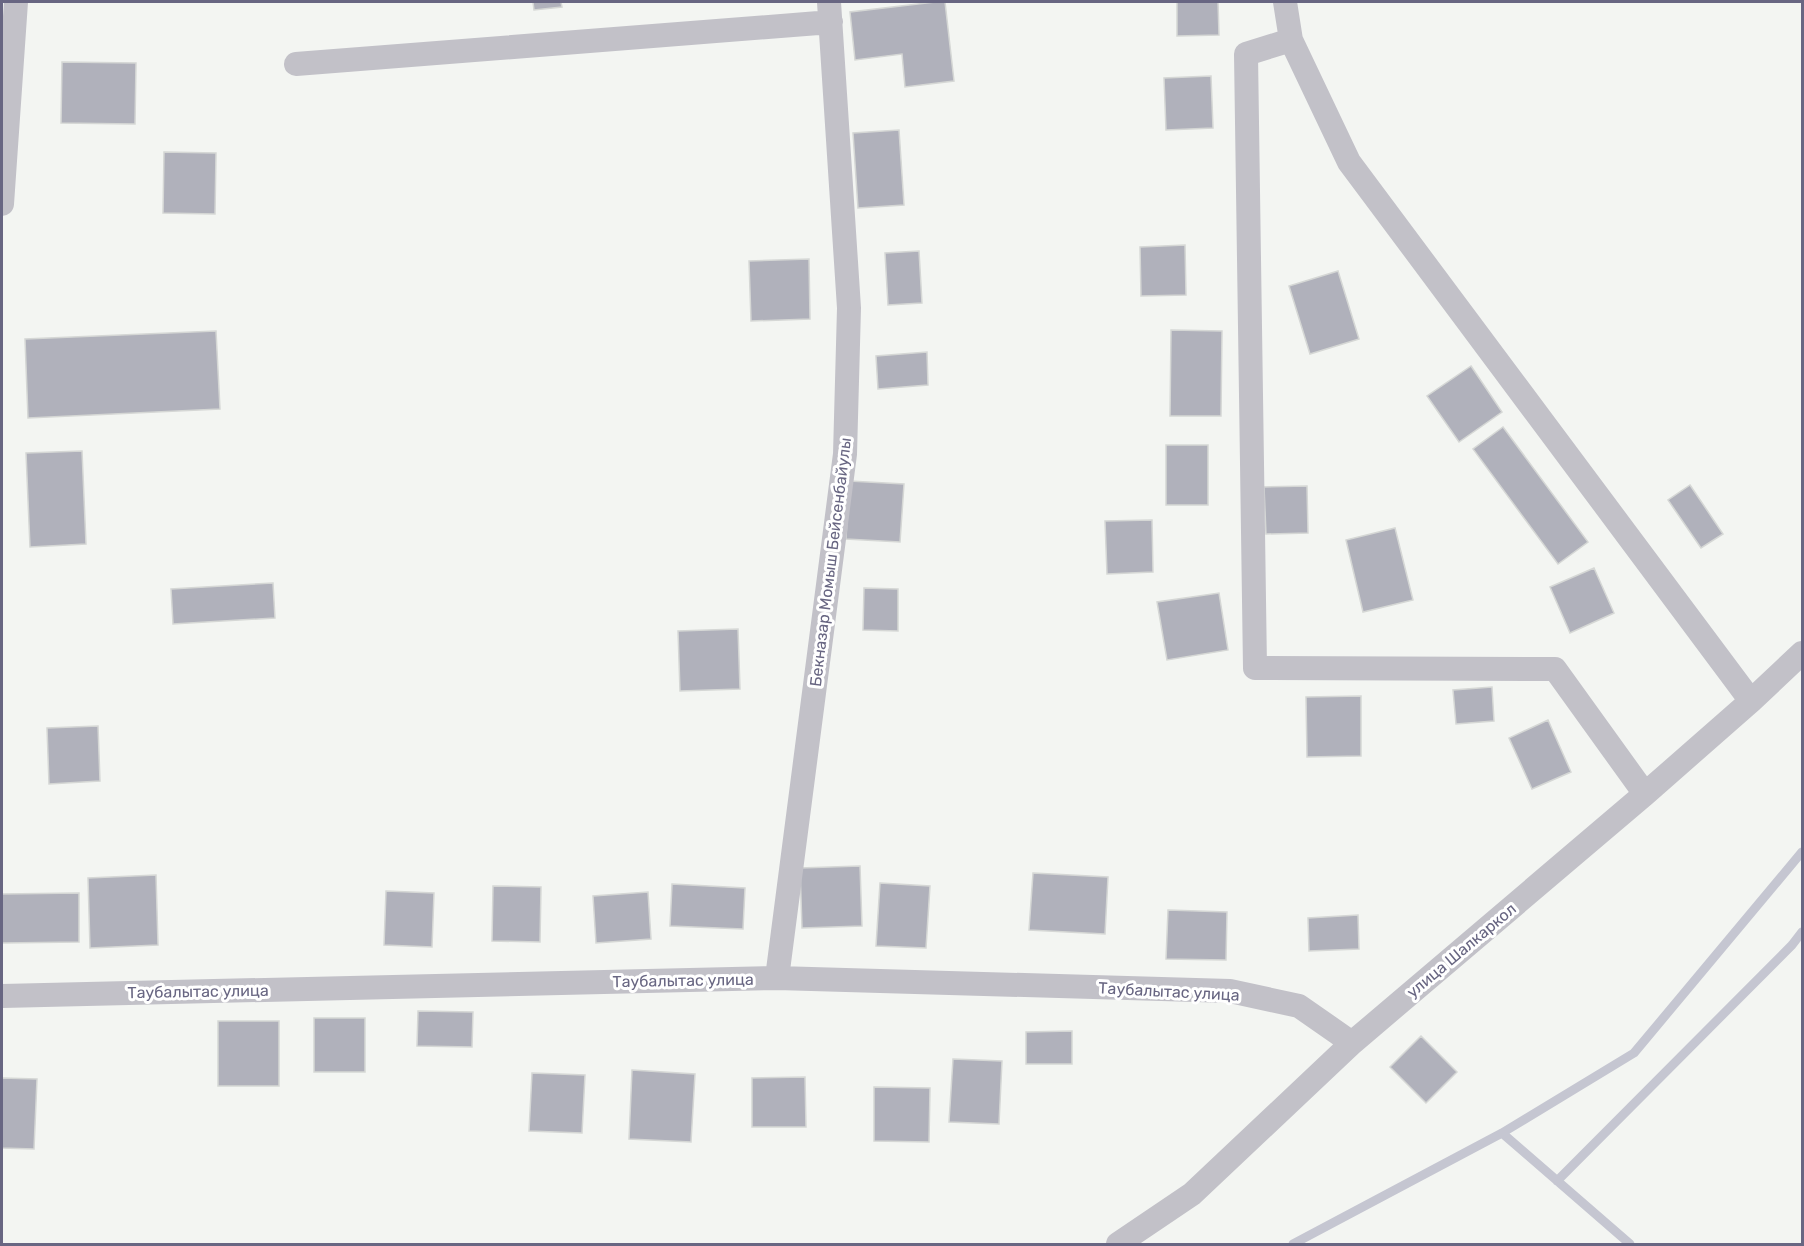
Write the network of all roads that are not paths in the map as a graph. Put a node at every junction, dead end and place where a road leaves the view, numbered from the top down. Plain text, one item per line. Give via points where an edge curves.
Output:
1 (16, 2) edge
2 (1285, 2) edge
3 (830, 12) edge
4 (1291, 40) junction
5 (296, 64) dead end
6 (2, 204) edge
7 (1803, 653) edge
8 (1751, 701) junction
9 (1645, 794) junction
10 (777, 978) junction
11 (2, 996) edge
12 (1352, 1043) junction
13 (1118, 1245) edge

1 - 6 street
2 - 4 street
3 - 5 street
3 - 10 street, Бекназар Момыш Бейсенбайулы via 849,308 845,454
4 - 8 street via 1349,162
4 - 9 street via 1246,54 1255,668 1555,669
7 - 8 street, улица Шалкаркол
8 - 9 street, улица Шалкаркол
9 - 12 street, улица Шалкаркол
10 - 11 street, Таубалытас улица
10 - 12 street, Таубалытас улица via 1230,991 1299,1006
12 - 13 street, улица Шалкаркол via 1192,1194

